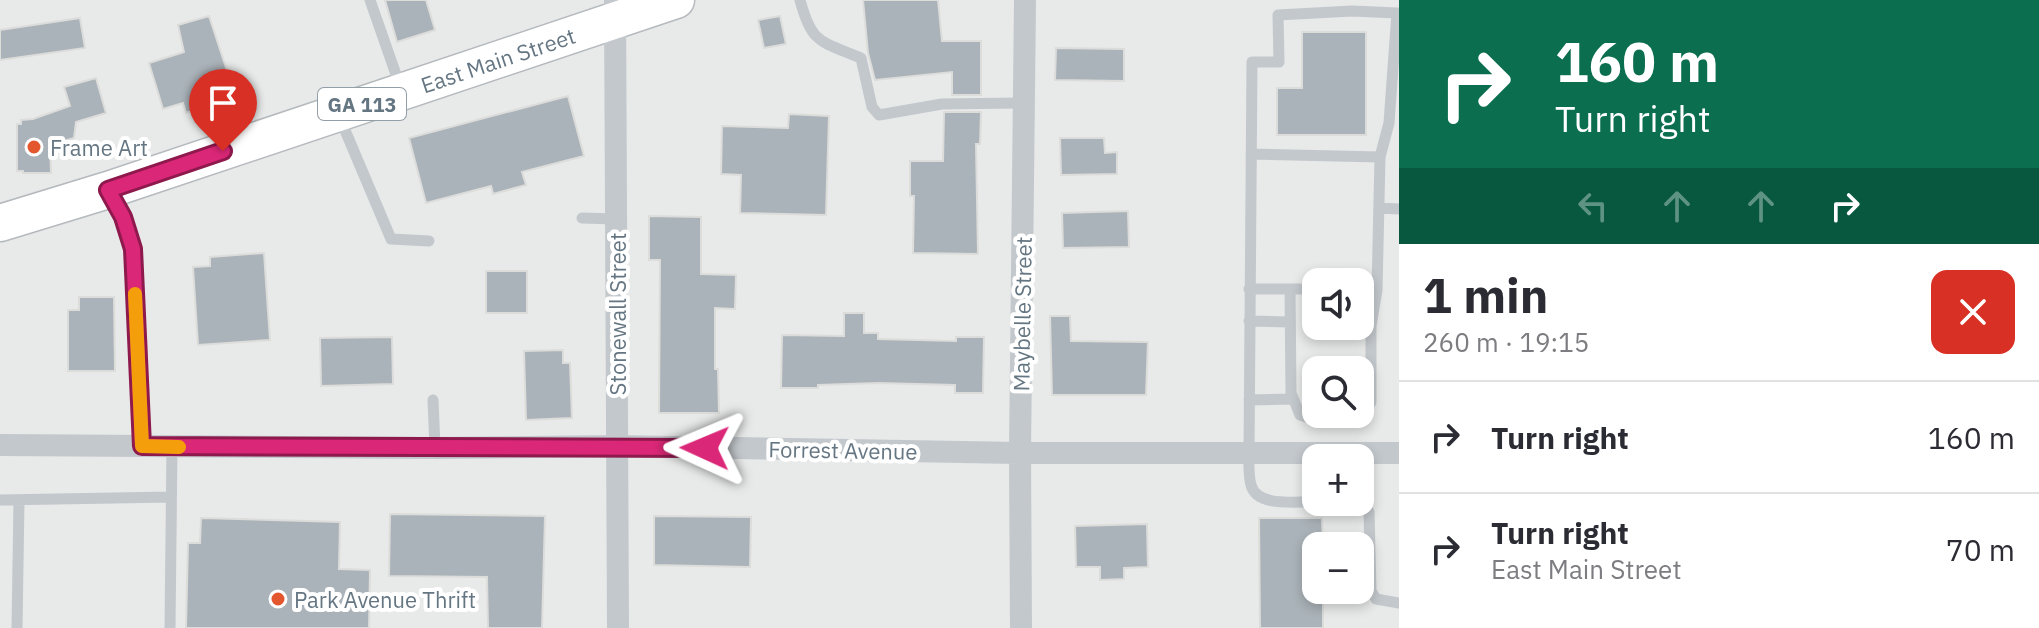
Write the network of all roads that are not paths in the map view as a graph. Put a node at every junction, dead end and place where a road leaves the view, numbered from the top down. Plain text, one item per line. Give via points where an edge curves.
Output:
1 (370, 0) edge
2 (676, 0) edge
3 (800, 0) edge
4 (1025, 0) edge
5 (1352, 6) edge
6 (615, 10) edge
7 (1396, 57) edge
8 (402, 91) junction
9 (1024, 103) junction
10 (338, 112) junction
11 (1251, 154) junction
12 (1380, 157) junction
13 (108, 190) junction
14 (1379, 208) junction
15 (1399, 209) edge
16 (582, 218) dead end
17 (616, 219) junction
18 (0, 223) edge
19 (429, 241) dead end
20 (1249, 289) junction
21 (1290, 289) junction
22 (1302, 289) edge
23 (1377, 290) joint
24 (1249, 321) junction
25 (1290, 322) junction
26 (1293, 399) junction
27 (433, 400) dead end
28 (1249, 400) junction
29 (0, 445) edge
30 (142, 446) junction
31 (617, 446) junction
32 (172, 447) junction
33 (435, 448) junction
34 (1249, 451) junction
35 (1020, 453) junction
36 (1399, 453) edge
37 (171, 497) junction
38 (0, 500) edge
39 (19, 500) junction
40 (1302, 501) edge
41 (1369, 516) edge
42 (1399, 603) edge
43 (17, 628) edge
44 (170, 628) edge
45 (618, 628) edge
46 (1021, 628) edge

1 - 8 lane
2 - 6 main road, East Main Street / GA 113
3 - 9 lane via 816,39 861,58 872,107 879,115 942,104
4 - 9 street, Maybelle Street
5 - 7 lane via 1397,13
5 - 11 lane via 1278,15 1279,62 1252,62
6 - 8 main road, East Main Street / GA 113
6 - 17 street, Stonewall Street
7 - 12 lane
8 - 10 main road, East Main Street / GA 113
9 - 35 street, Maybelle Street
10 - 13 main road, East Main Street / GA 113
10 - 19 lane via 391,239
11 - 12 lane
11 - 20 lane
12 - 14 lane
13 - 18 main road, East Main Street / GA 113
13 - 30 lane via 133,249
14 - 15 lane
14 - 23 lane
16 - 17 lane
17 - 31 street, Stonewall Street
20 - 21 lane
20 - 24 lane
21 - 22 lane
21 - 25 lane
23 - 26 lane via 1367,410 1360,416 1312,419 1300,415
24 - 25 lane
24 - 28 lane
25 - 26 lane
26 - 28 lane
27 - 33 lane
28 - 34 lane
29 - 30 street, Forrest Avenue
30 - 32 street, Forrest Avenue
31 - 33 street, Forrest Avenue
31 - 35 street, Forrest Avenue
31 - 45 street, Stonewall Street
32 - 33 street, Forrest Avenue
32 - 37 lane
34 - 35 street, Forrest Avenue
34 - 36 street, Forrest Avenue
34 - 40 lane via 1256,496
35 - 46 street, Maybelle Street
37 - 39 lane
37 - 44 lane
38 - 39 lane
39 - 43 lane
41 - 42 lane via 1371,591 1376,599

